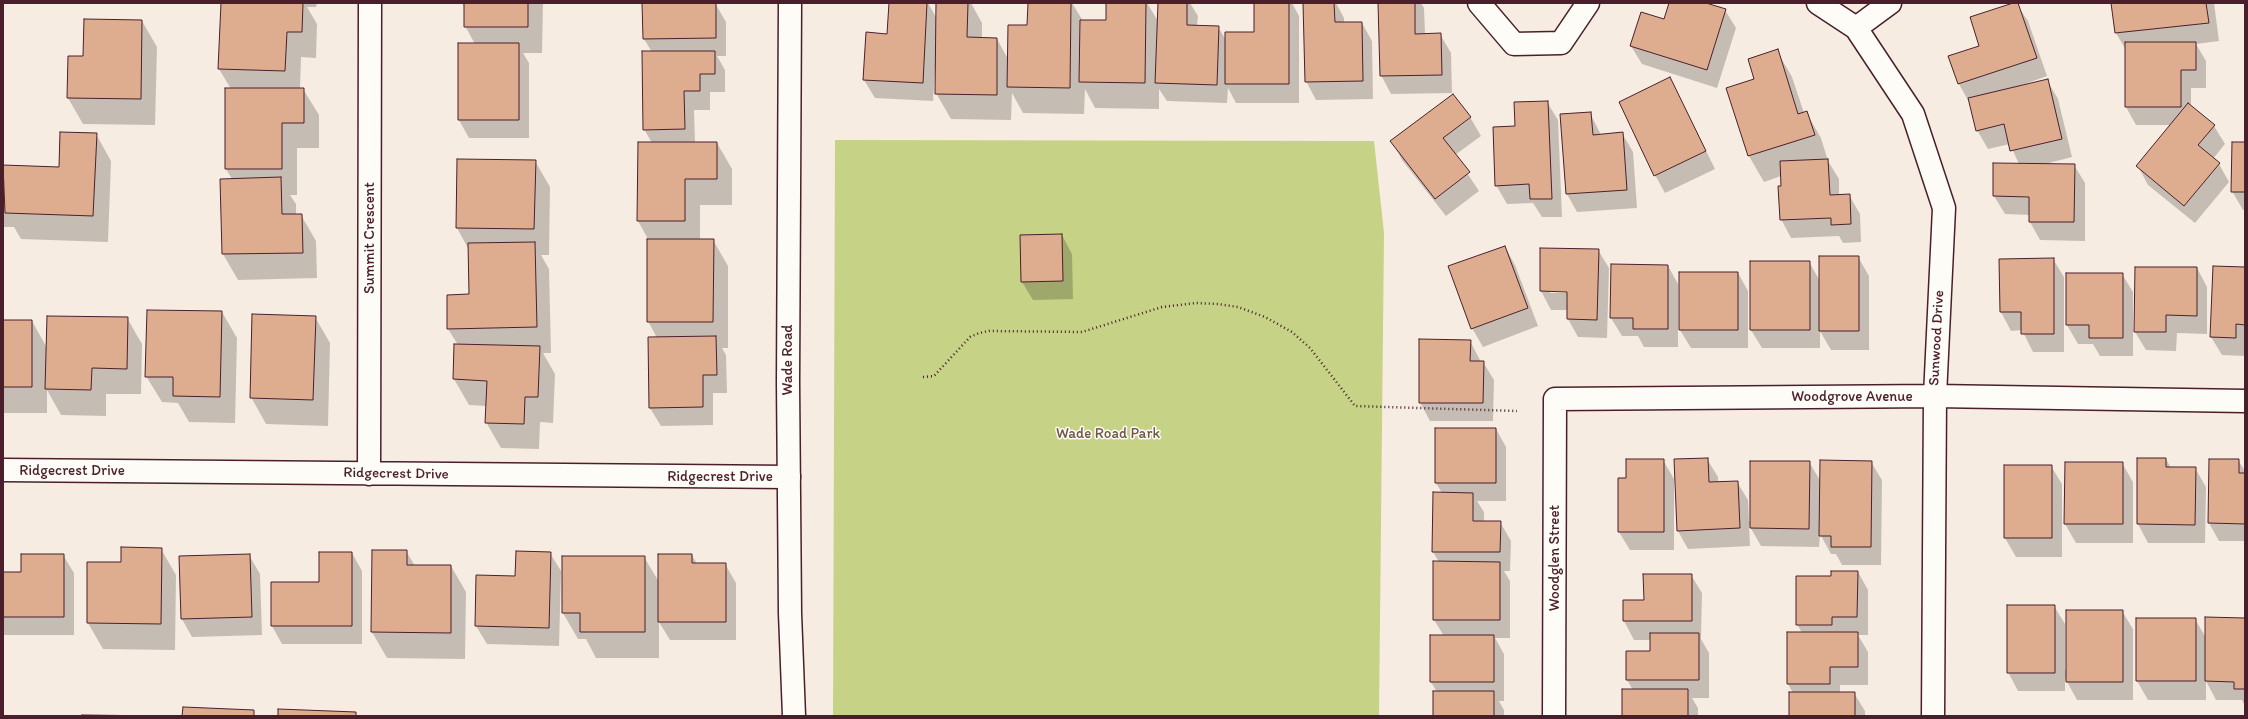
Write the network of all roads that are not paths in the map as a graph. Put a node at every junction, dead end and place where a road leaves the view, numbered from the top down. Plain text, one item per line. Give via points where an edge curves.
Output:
1 (370, 3) edge
2 (790, 3) edge
3 (1479, 3) edge
4 (1588, 3) edge
5 (1818, 3) edge
6 (1890, 3) edge
7 (1856, 28) junction
8 (1935, 396) junction
9 (1555, 399) joint
10 (2245, 401) edge
11 (3, 470) edge
12 (369, 474) junction
13 (789, 477) junction
14 (794, 716) edge
15 (1554, 716) edge
16 (1933, 716) edge

1 - 12 street, Summit Crescent
2 - 13 street, Wade Road
3 - 4 street via 1514,44 1561,43
5 - 7 street, Sunwood Drive
6 - 7 street
7 - 8 street, Sunwood Drive via 1913,114 1944,208
8 - 9 street, Woodgrove Avenue
8 - 10 street, Woodgrove Avenue
8 - 16 street, Sunwood Drive
9 - 15 street, Woodglen Street
11 - 12 street, Ridgecrest Drive
12 - 13 street, Ridgecrest Drive
13 - 14 street, Wade Road

